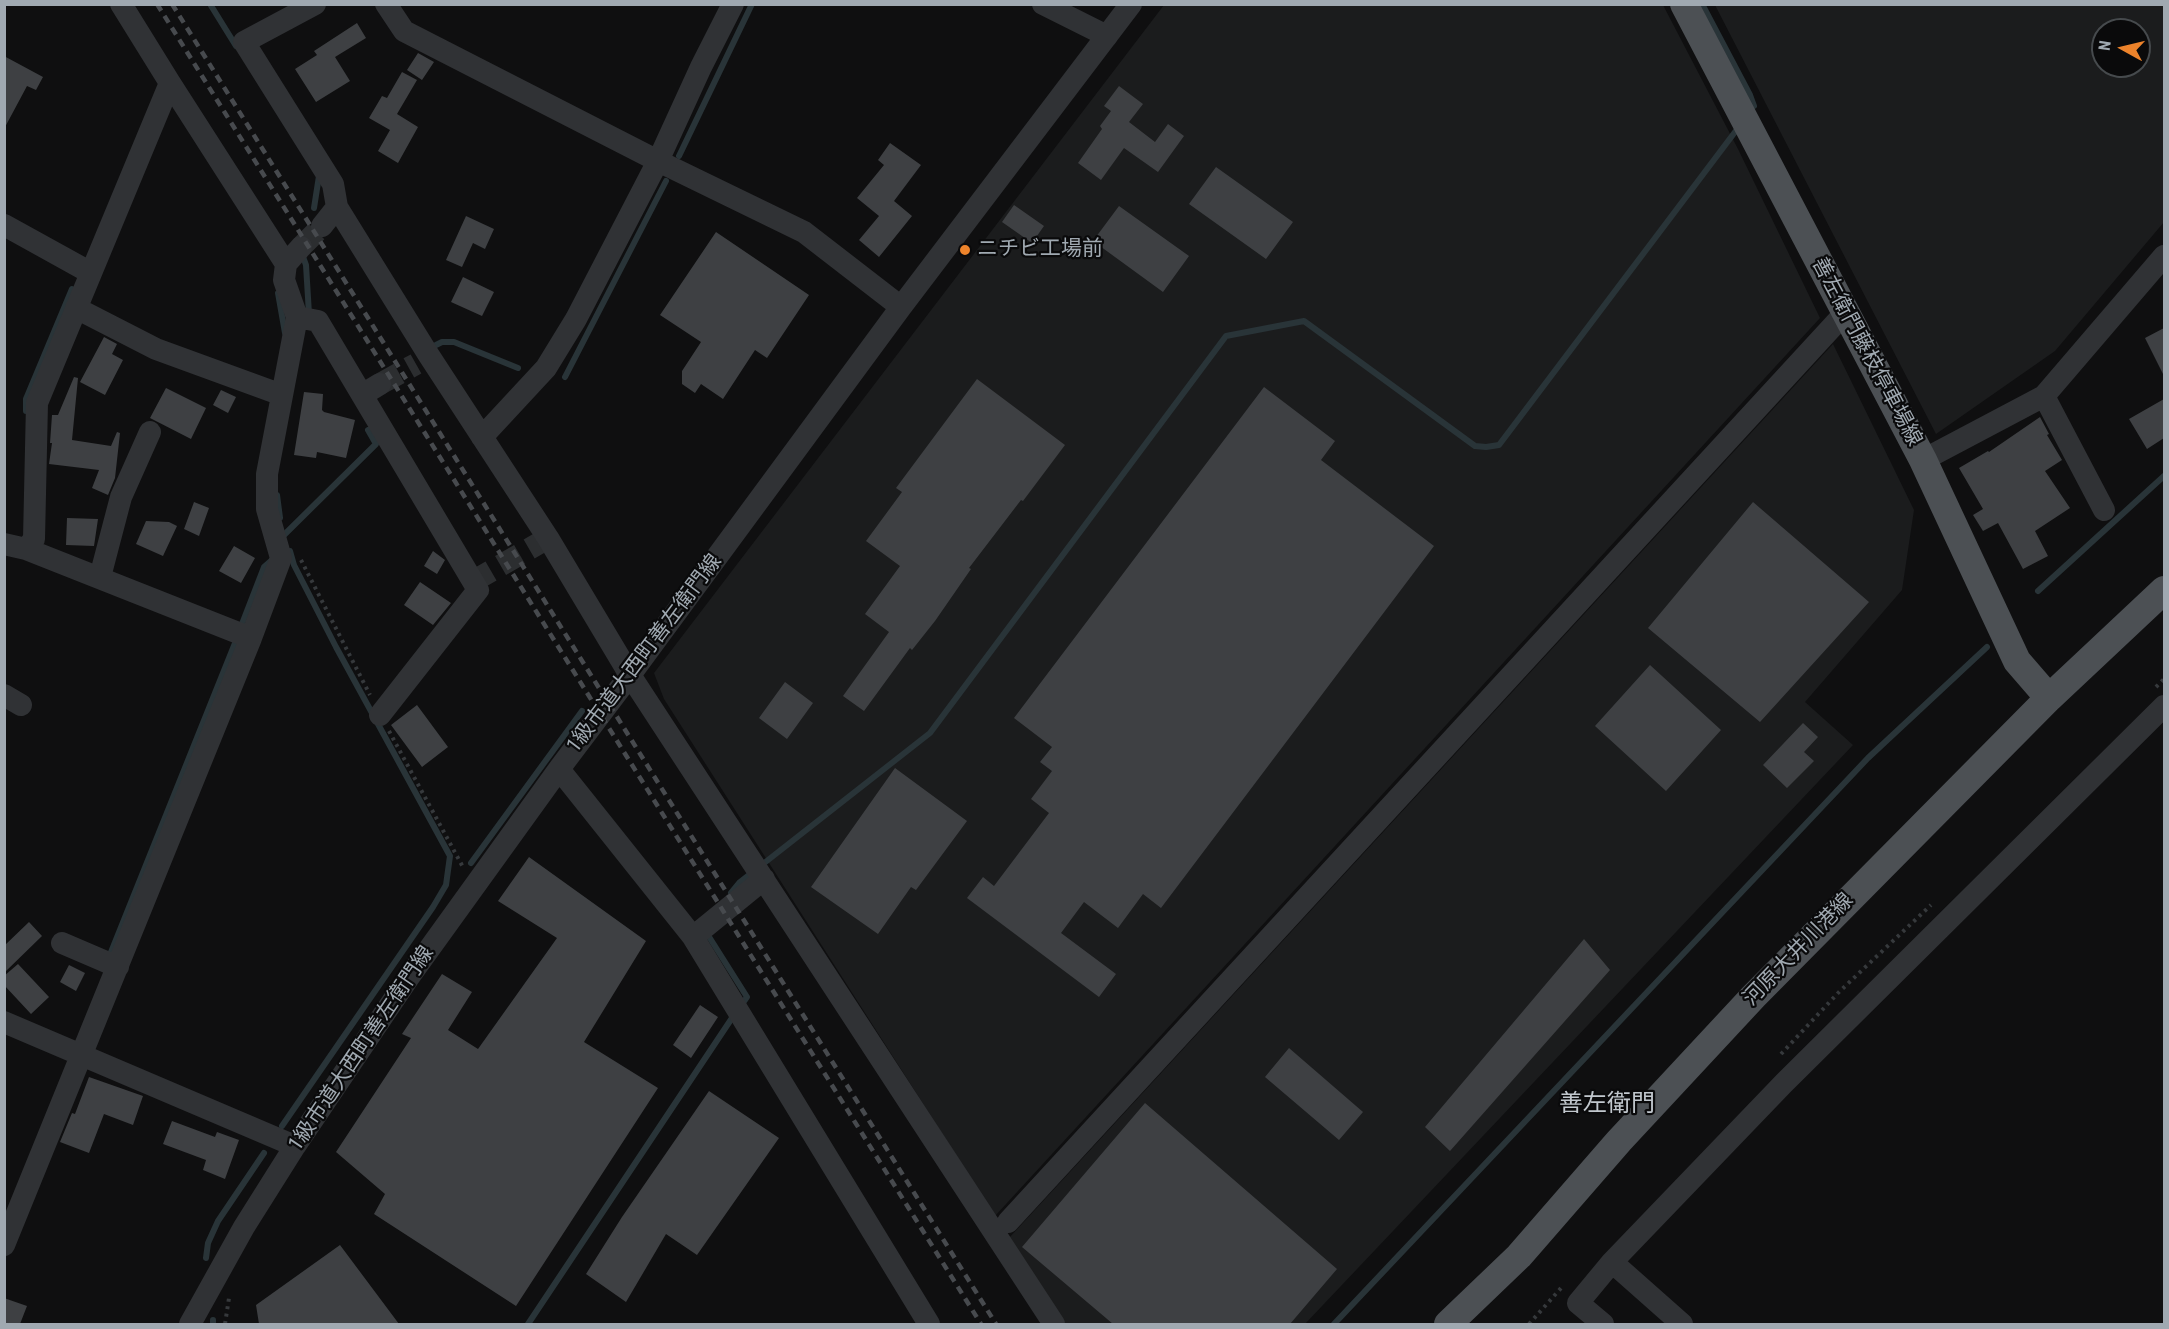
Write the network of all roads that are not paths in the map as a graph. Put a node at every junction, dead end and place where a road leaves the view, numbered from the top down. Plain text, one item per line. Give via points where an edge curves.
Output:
1 (121, 4) edge
2 (315, 4) edge
3 (386, 4) edge
4 (733, 4) edge
5 (1042, 4) edge
6 (1131, 4) edge
7 (1684, 4) edge
8 (1107, 36) junction
9 (170, 83) junction
10 (658, 161) junction
11 (337, 207) junction
12 (4, 225) edge
13 (322, 226) tunnel mouth
14 (2164, 256) edge
15 (91, 273) junction
16 (901, 307) junction
17 (76, 308) junction
18 (1845, 313) junction
19 (297, 318) junction
20 (282, 395) junction
21 (2044, 396) junction
22 (150, 432) dead end
23 (482, 437) junction
24 (1923, 460) junction
25 (2104, 510) dead end
26 (10, 548) edge
27 (100, 578) junction
28 (2164, 590) edge
29 (251, 638) junction
30 (630, 675) junction
31 (2049, 698) junction
32 (2164, 706) edge
33 (380, 715) dead end
34 (559, 769) junction
35 (764, 879) junction
36 (693, 938) junction
37 (62, 943) dead end
38 (118, 967) junction
39 (4, 1022) edge
40 (82, 1054) junction
41 (295, 1146) junction
42 (1008, 1222) dead end
43 (4, 1245) edge
44 (1612, 1262) junction
45 (190, 1324) edge
46 (928, 1324) edge
47 (1054, 1324) edge
48 (1448, 1324) edge
49 (1603, 1324) edge
50 (1682, 1324) edge

1 - 9 street
2 - 11 street via 244,42 333,184
3 - 10 street via 404,31
4 - 10 street
5 - 8 street
6 - 8 street, 1級市道大西町善左衛門線
7 - 18 main road, 善左衛門藤枝停車場線
8 - 16 street, 1級市道大西町善左衛門線
9 - 15 street
9 - 19 street via 294,256 284,280
10 - 16 street via 804,232
10 - 23 street via 576,319 546,368
11 - 13 street
11 - 23 street via 422,359
12 - 15 street
14 - 21 street
15 - 17 street
16 - 30 street, 1級市道大西町善左衛門線
17 - 20 street via 156,349
17 - 26 street via 37,403 34,539
18 - 24 main road, 善左衛門藤枝停車場線
18 - 42 street
19 - 20 street
19 - 33 street via 318,321 371,389 478,590
20 - 29 street via 267,474 267,509 281,558
21 - 24 street
21 - 25 street
22 - 27 street via 121,497
23 - 30 street
24 - 31 main road, 善左衛門藤枝停車場線 via 2017,661
26 - 27 street
27 - 29 street
28 - 31 main road, 河原大井川港線
29 - 38 street
30 - 34 street, 1級市道大西町善左衛門線
30 - 35 street
31 - 48 main road, 河原大井川港線 via 1753,998 1619,1141 1519,1256
32 - 44 street via 1784,1083
34 - 36 street
34 - 41 street, 1級市道大西町善左衛門線 via 409,977
35 - 36 street
35 - 47 street
36 - 46 street
37 - 38 street
38 - 40 street
39 - 40 street
40 - 41 street
40 - 43 street
41 - 45 street, 1級市道大西町善左衛門線
44 - 49 street via 1578,1303
44 - 50 street

